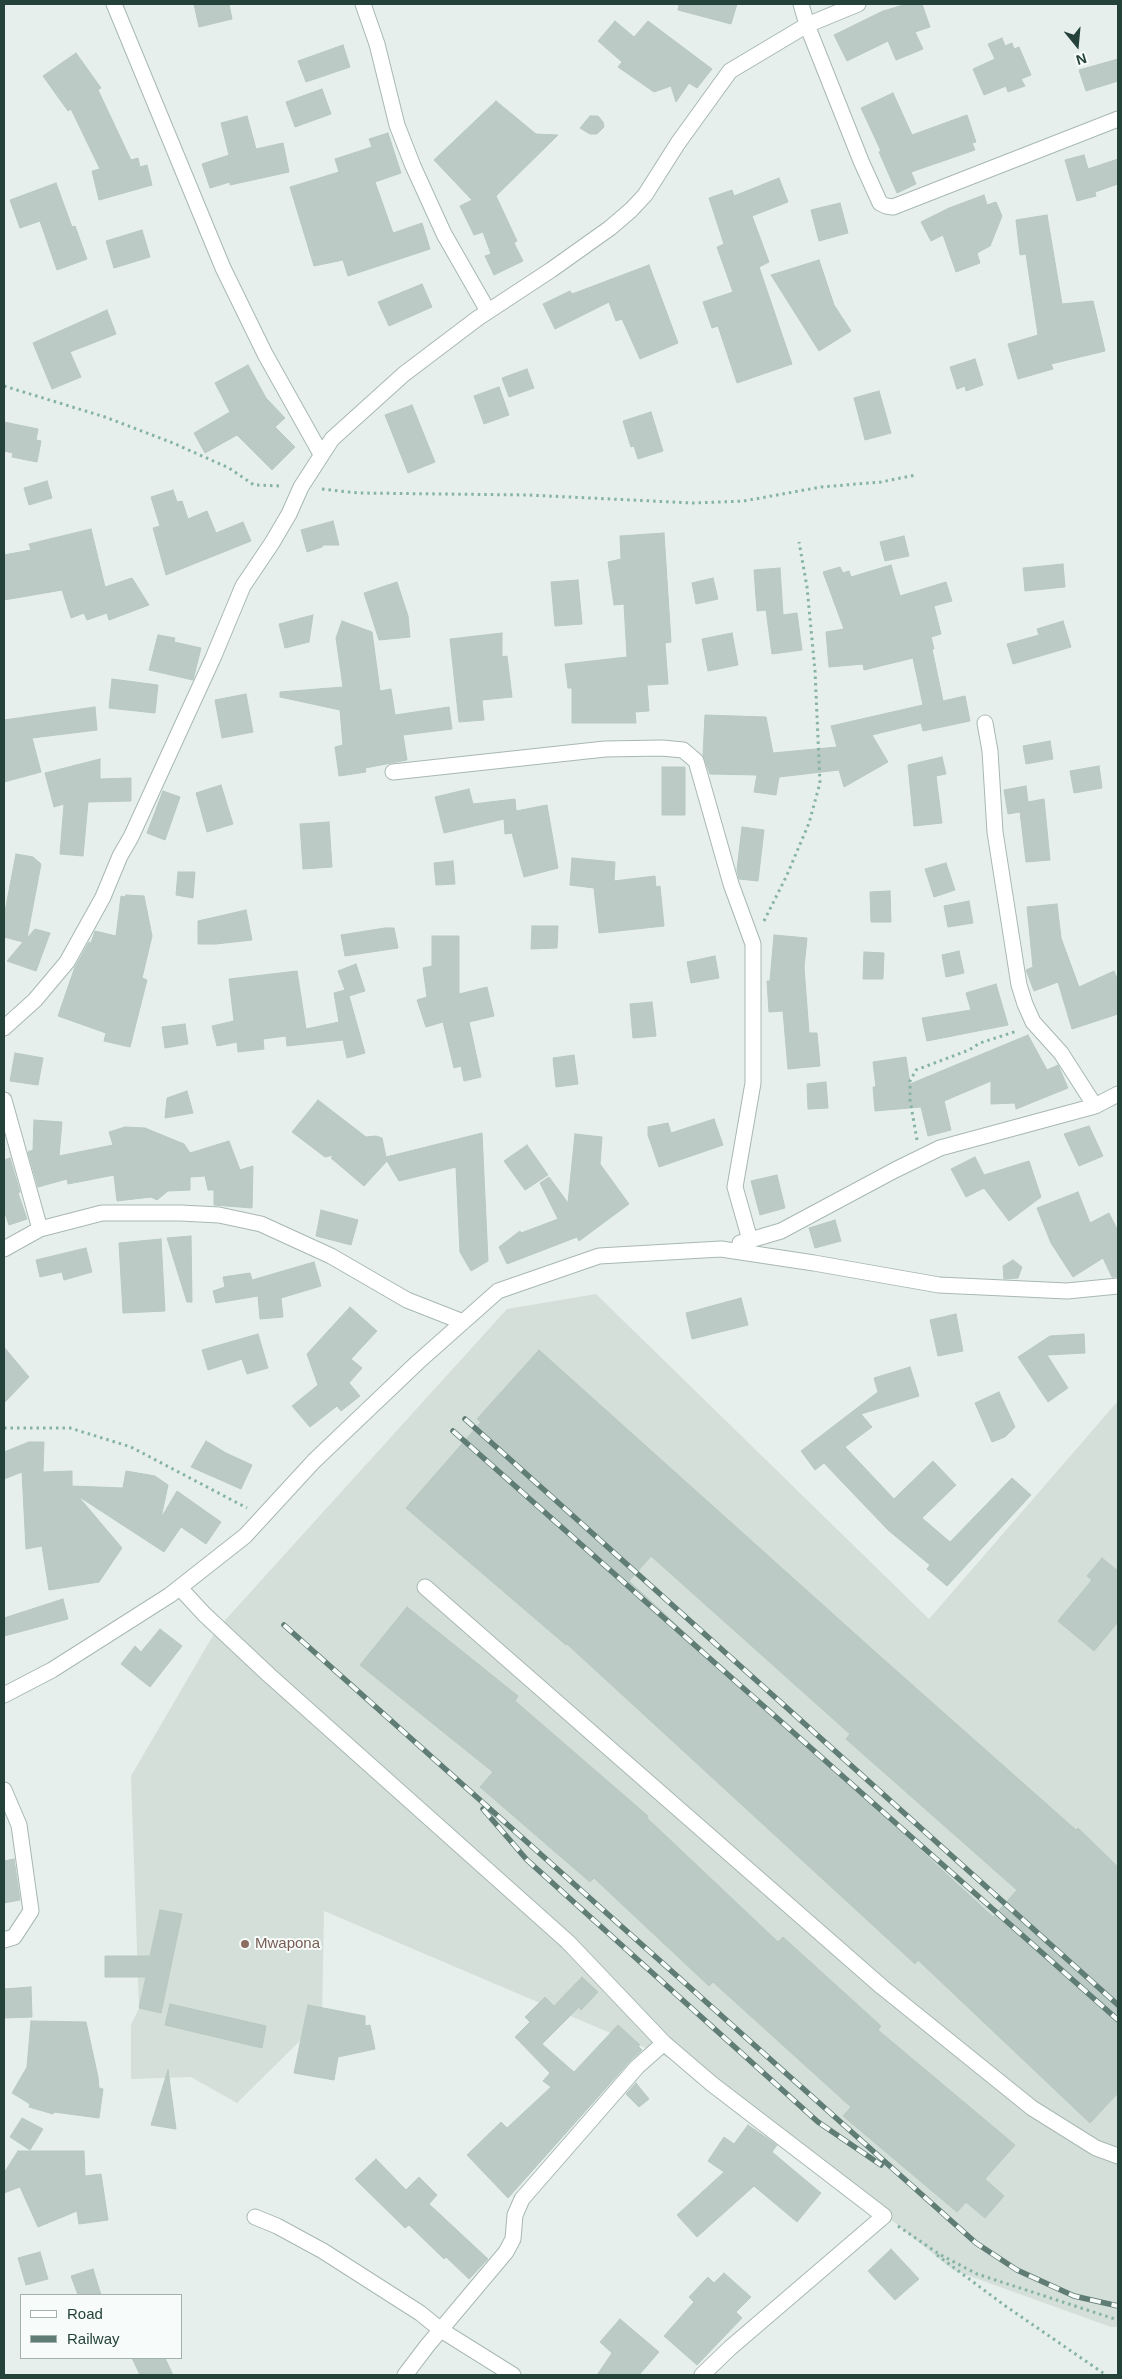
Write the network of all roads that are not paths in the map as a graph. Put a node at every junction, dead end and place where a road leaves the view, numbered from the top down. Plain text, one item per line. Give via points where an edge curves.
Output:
1 (114, 4) edge
2 (363, 4) edge
3 (801, 4) edge
4 (858, 4) edge
5 (807, 25) junction
6 (1118, 120) edge
7 (488, 311) junction
8 (321, 454) junction
9 (985, 723) dead end
10 (393, 772) dead end
11 (4, 1028) edge
12 (1118, 1094) edge
13 (4, 1100) edge
14 (1095, 1106) junction
15 (40, 1229) junction
16 (750, 1240) junction
17 (4, 1249) edge
18 (721, 1249) junction
19 (1118, 1286) edge
20 (463, 1322) junction
21 (425, 1587) dead end
22 (180, 1588) junction
23 (4, 1695) edge
24 (4, 1790) edge
25 (4, 1940) edge
26 (664, 2043) junction
27 (1118, 2156) edge
28 (255, 2217) dead end
29 (441, 2330) junction
30 (405, 2375) edge
31 (513, 2375) edge
32 (702, 2375) edge

1 - 8 street via 223,268 265,354
2 - 7 street via 377,44 397,125 413,166 444,234
3 - 5 street
4 - 5 street
5 - 6 street via 861,161 880,202 886,206 893,207
5 - 7 street via 730,71 645,195 631,210 551,270
7 - 8 street via 404,374 332,439
8 - 11 street via 276,536 243,586 131,837 87,926 67,962 35,1000
9 - 14 street via 995,832 1019,984 1033,1022 1061,1053
10 - 16 street via 605,749 683,750 696,761 753,944 753,1083 735,1187 738,1207
12 - 14 street
13 - 15 street
14 - 16 street via 940,1148 782,1231
15 - 17 street
15 - 20 street via 102,1213 219,1215 260,1224 331,1256 407,1300
16 - 18 street
18 - 19 street via 939,1286 1067,1291
18 - 20 street via 599,1256 498,1291
20 - 22 street via 314,1460 245,1536
21 - 27 street via 882,1987 1032,2108 1096,2148
22 - 23 street via 52,1670
22 - 26 street via 269,1674 568,1942
24 - 25 street via 19,1825 31,1912 14,1938
26 - 29 street via 637,2067 522,2198 515,2215 510,2245
26 - 32 street via 719,2090 884,2216
28 - 29 street via 322,2251 420,2313
29 - 30 street
29 - 31 street

